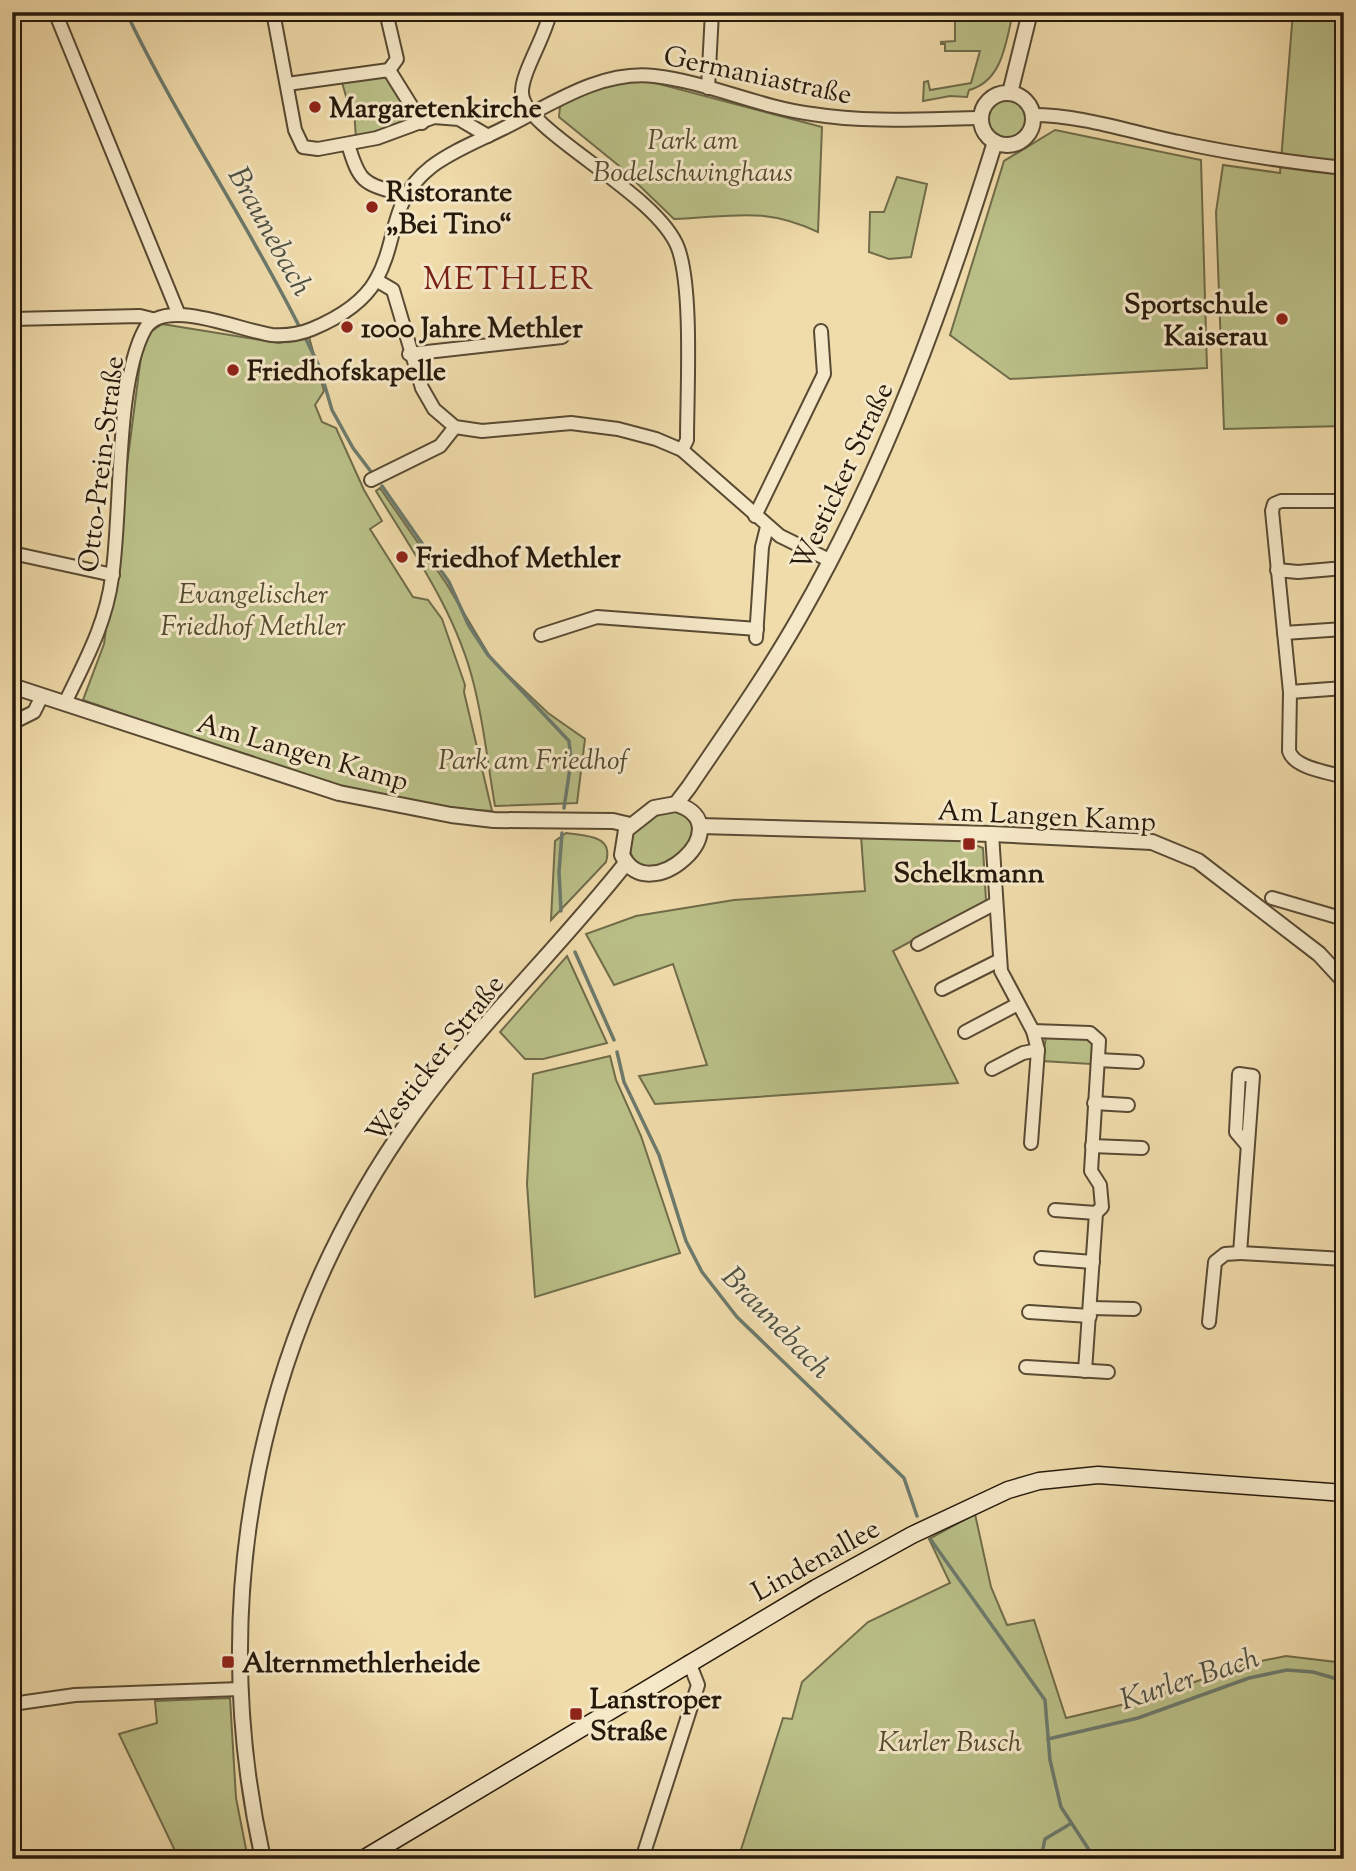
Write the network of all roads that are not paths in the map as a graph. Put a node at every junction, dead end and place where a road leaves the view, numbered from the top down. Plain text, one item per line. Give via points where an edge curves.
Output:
1 (54, 12) edge
2 (273, 12) edge
3 (386, 12) edge
4 (550, 12) edge
5 (712, 12) edge
6 (1030, 12) edge
7 (389, 71) junction
8 (287, 84) junction
9 (708, 88) junction
10 (1010, 93) junction
11 (533, 114) junction
12 (1032, 115) junction
13 (981, 118) junction
14 (422, 122) junction
15 (488, 136) junction
16 (995, 142) junction
17 (348, 144) junction
18 (1344, 168) edge
19 (404, 195) junction
20 (376, 280) junction
21 (179, 315) junction
22 (12, 319) edge
23 (152, 320) junction
24 (821, 331) dead end
25 (562, 337) dead end
26 (409, 354) junction
27 (455, 427) junction
28 (682, 450) junction
29 (371, 480) dead end
30 (1344, 501) edge
31 (755, 516) junction
32 (767, 527) junction
33 (12, 553) edge
34 (829, 560) junction
35 (1344, 568) edge
36 (1277, 570) junction
37 (113, 575) junction
38 (1344, 629) edge
39 (1284, 633) junction
40 (541, 635) dead end
41 (12, 686) edge
42 (1344, 688) edge
43 (1290, 692) junction
44 (42, 696) junction
45 (65, 703) junction
46 (12, 723) edge
47 (1344, 777) edge
48 (676, 804) junction
49 (630, 825) junction
50 (700, 826) junction
51 (992, 834) junction
52 (626, 863) junction
53 (1272, 898) dead end
54 (996, 904) junction
55 (1344, 919) edge
56 (918, 944) dead end
57 (1000, 960) junction
58 (1344, 981) edge
59 (942, 989) dead end
60 (1018, 1004) junction
61 (1033, 1031) junction
62 (965, 1032) dead end
63 (1038, 1051) junction
64 (1098, 1059) junction
65 (1137, 1062) dead end
66 (992, 1069) dead end
67 (1094, 1103) junction
68 (1128, 1105) dead end
69 (1031, 1143) dead end
70 (1247, 1145) junction
71 (1092, 1146) junction
72 (1142, 1149) dead end
73 (1055, 1210) dead end
74 (1096, 1213) junction
75 (1240, 1253) junction
76 (1041, 1258) dead end
77 (1344, 1259) edge
78 (1093, 1262) junction
79 (1134, 1309) dead end
80 (1029, 1312) dead end
81 (1090, 1312) junction
82 (1209, 1322) dead end
83 (1026, 1367) dead end
84 (1085, 1371) junction
85 (1108, 1372) dead end
86 (1344, 1493) edge
87 (689, 1661) junction
88 (240, 1689) junction
89 (12, 1704) edge
90 (258, 1838) junction
91 (263, 1859) edge
92 (274, 1859) edge
93 (363, 1859) edge
94 (642, 1859) edge

1 - 21 street
2 - 8 street
3 - 7 street via 397,59
4 - 11 street via 523,84 523,100
5 - 9 street
6 - 10 street
7 - 8 street
7 - 14 street
8 - 17 street via 303,148
9 - 11 street, Germaniastraße via 650,76 615,78 587,86
9 - 13 street, Germaniastraße via 776,108 846,119
10 - 12 street via 1025,100
10 - 13 street via 987,102
11 - 15 street
11 - 28 street via 645,203 678,247 685,304 687,440
12 - 16 street via 1031,128 1023,139
12 - 18 street via 1060,116 1180,143
13 - 16 street via 985,132
14 - 15 street via 458,119
14 - 17 street
15 - 19 street via 434,165
16 - 34 street, Westicker Straße via 916,376
17 - 19 street via 357,174
19 - 20 street
20 - 21 street via 346,310 303,332 273,335
20 - 26 street via 393,290
21 - 23 street
22 - 23 street via 140,316
23 - 37 street, Otto-Prein-Straße via 142,335 130,378
24 - 31 street via 824,374
25 - 26 street
26 - 27 street via 434,409
27 - 28 street via 482,431 571,423 618,429
27 - 29 street via 440,446
28 - 31 street
30 - 36 street via 1274,504
31 - 32 street
32 - 34 street
32 - 40 street via 756,634 597,617
33 - 37 street
34 - 48 street, Westicker Straße via 765,675
35 - 36 street
36 - 39 street
37 - 45 street, Otto-Prein-Straße via 98,634
38 - 39 street
39 - 43 street
41 - 44 street, Am Langen Kamp
42 - 43 street
43 - 47 street via 1290,756
44 - 45 street, Am Langen Kamp
44 - 46 street via 34,712
45 - 49 street, Am Langen Kamp via 390,806 484,819
48 - 49 street via 654,808
48 - 50 street via 692,812
49 - 52 street via 622,846
50 - 51 street, Am Langen Kamp
50 - 52 street via 692,853 663,871 641,873
51 - 54 street
51 - 58 street, Am Langen Kamp via 1123,839 1152,842 1183,853 1294,934
52 - 88 street, Westicker Straße via 414,1114 324,1267 270,1413 251,1500 242,1582
53 - 55 street
54 - 56 street
54 - 57 street
57 - 59 street
57 - 60 street
60 - 61 street
60 - 62 street
61 - 63 street
61 - 64 street via 1095,1034
63 - 66 street via 1023,1053
63 - 69 street
64 - 65 street
64 - 67 street
67 - 68 street
67 - 71 street
70 - 70 street via 1253,1076 1239,1074 1236,1132
70 - 75 street
71 - 72 street
71 - 74 street via 1091,1171 1103,1194 1102,1207
73 - 74 street
74 - 78 street
75 - 77 street
75 - 82 street via 1225,1254 1215,1262
76 - 78 street
78 - 81 street
79 - 81 street
80 - 81 street
81 - 84 street
83 - 84 street
84 - 85 street
86 - 87 main road, Lindenallee via 1098,1475 1024,1484 912,1535
87 - 93 main road, Lindenallee
87 - 94 street via 698,1685
88 - 89 street via 75,1695
88 - 90 street, Westicker Straße via 249,1794
90 - 91 street, Westicker Straße
90 - 92 street, Westicker Straße

